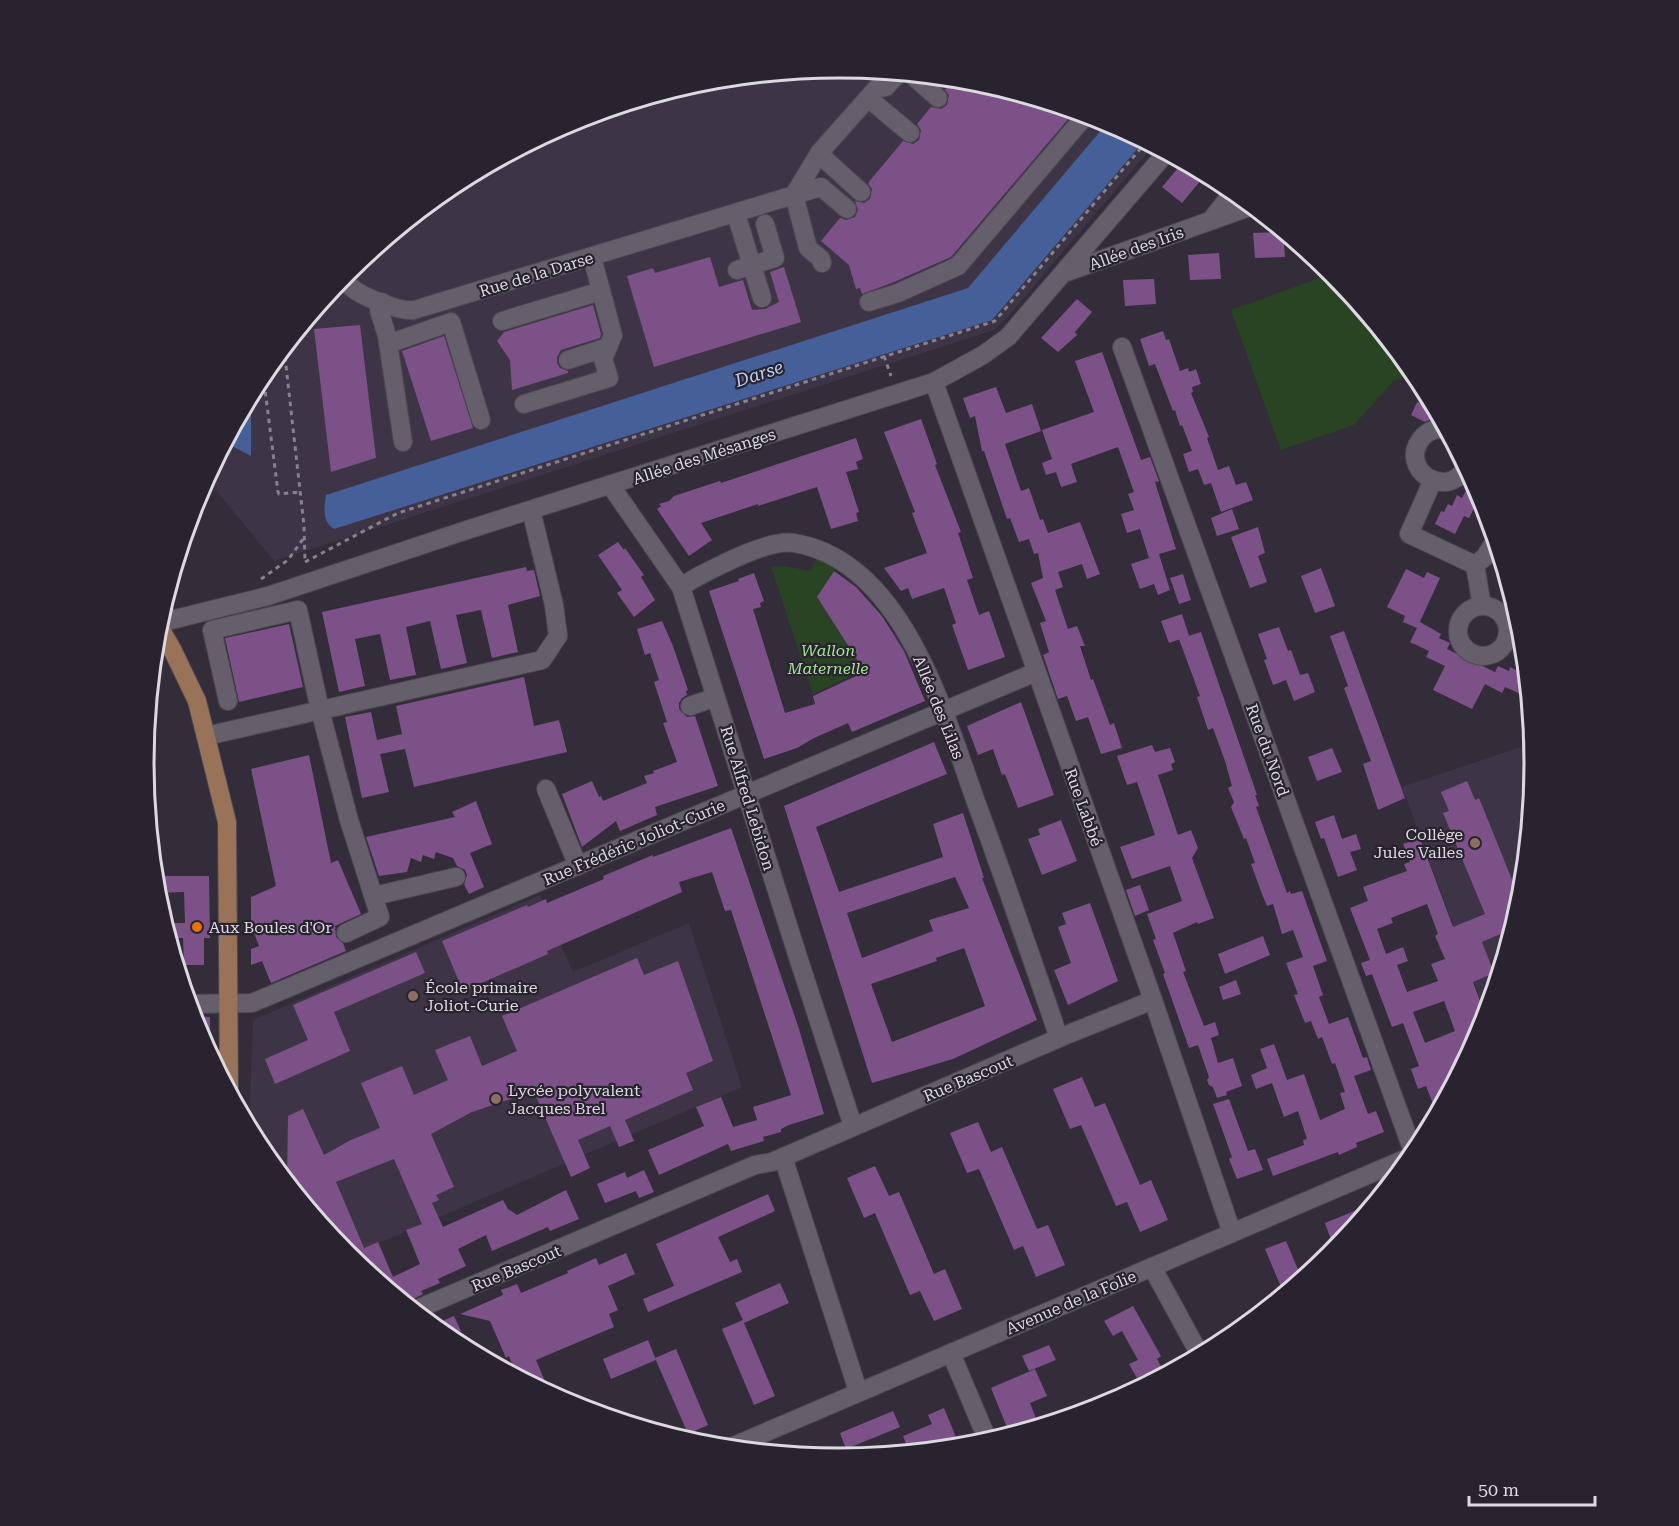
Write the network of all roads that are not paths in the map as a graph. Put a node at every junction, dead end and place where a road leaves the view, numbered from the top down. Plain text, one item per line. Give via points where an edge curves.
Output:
1 (893, 80) edge
2 (921, 83) edge
3 (868, 98) junction
4 (938, 98) dead end
5 (1080, 122) edge
6 (910, 133) dead end
7 (819, 153) junction
8 (1161, 159) edge
9 (861, 192) dead end
10 (794, 195) junction
11 (1228, 199) edge
12 (847, 209) dead end
13 (1243, 210) edge
14 (736, 213) junction
15 (1210, 222) junction
16 (765, 224) dead end
17 (592, 257) junction
18 (822, 263) dead end
19 (745, 268) junction
20 (1062, 274) junction
21 (349, 285) edge
22 (602, 291) junction
23 (762, 298) dead end
24 (382, 302) junction
25 (869, 302) dead end
26 (502, 321) dead end
27 (388, 344) junction
28 (1122, 346) dead end
29 (608, 347) junction
30 (568, 360) dead end
31 (934, 382) junction
32 (524, 404) dead end
33 (481, 420) dead end
34 (1438, 430) edge
35 (403, 442) dead end
36 (1460, 474) edge
37 (1433, 480) junction
38 (611, 486) junction
39 (531, 510) junction
40 (1490, 550) edge
41 (1474, 565) junction
42 (681, 587) junction
43 (1482, 606) dead end
44 (170, 621) edge
45 (166, 639) edge
46 (1036, 672) junction
47 (716, 697) junction
48 (228, 701) dead end
49 (690, 706) dead end
50 (320, 710) junction
51 (943, 711) junction
52 (206, 736) junction
53 (546, 789) dead end
54 (747, 795) junction
55 (578, 866) junction
56 (456, 877) dead end
57 (374, 896) junction
58 (346, 933) dead end
59 (1153, 1000) junction
60 (199, 1004) edge
61 (229, 1004) junction
62 (1059, 1038) junction
63 (229, 1074) edge
64 (854, 1126) junction
65 (1409, 1144) edge
66 (783, 1157) junction
67 (1385, 1177) edge
68 (1232, 1233) junction
69 (1152, 1267) junction
70 (423, 1307) edge
71 (1196, 1348) edge
72 (951, 1353) junction
73 (858, 1391) junction
74 (984, 1432) edge
75 (748, 1442) edge

1 - 3 street
2 - 4 street
3 - 6 street
3 - 7 street via 850,131
5 - 25 street via 958,266
7 - 9 street
7 - 10 street
8 - 20 street, Allée des Mésanges
10 - 12 street, Rue de la Darse via 821,187
10 - 14 street, Rue de la Darse
10 - 18 street via 808,248
11 - 15 street
13 - 15 street, Allée des Iris
14 - 17 street, Rue de la Darse
14 - 19 street
15 - 20 street, Allée des Iris
16 - 19 street via 775,258
17 - 22 street
17 - 24 street, Rue de la Darse via 414,310 401,310
19 - 23 street
20 - 31 street, Allée des Mésanges via 1008,337 983,356
21 - 24 street, Rue de la Darse
22 - 26 street
22 - 29 street via 613,335
24 - 27 street via 379,310
27 - 33 street via 451,322
27 - 35 street
28 - 65 street, Rue du Nord
29 - 30 street
29 - 32 street via 603,359 609,378
31 - 38 street, Allée des Mésanges
31 - 46 street, Rue Labbé
34 - 37 street via 1424,435 1415,451 1419,469
36 - 37 street via 1449,481
37 - 41 street via 1409,534
38 - 39 street, Allée des Mésanges
38 - 42 street, Rue Alfred Lebidon
39 - 44 street, Allée des Mésanges via 268,596
39 - 50 street via 558,636 542,660
40 - 41 street
41 - 43 street
42 - 47 street, Rue Alfred Lebidon
42 - 51 street, Allée des Lilas via 756,549 792,542 831,554 852,567 886,602 919,654
45 - 52 main road via 197,701
46 - 51 street, Rue Frédéric Joliot-Curie
46 - 59 street, Rue Labbé
47 - 49 street
47 - 54 street, Rue Alfred Lebidon
48 - 50 street via 212,630 298,610
50 - 52 street
50 - 57 street
51 - 54 street, Rue Frédéric Joliot-Curie
51 - 62 street, Allée des Lilas
52 - 61 main road via 227,822
53 - 55 street
54 - 55 street, Rue Frédéric Joliot-Curie
54 - 64 street, Rue Alfred Lebidon
55 - 61 street, Rue Frédéric Joliot-Curie via 252,1003
56 - 57 street
57 - 58 street via 380,917
59 - 62 street, Rue Bascout
59 - 68 street, Rue Labbé
60 - 61 street, Rue Frédéric Joliot-Curie
61 - 63 main road
62 - 64 street, Rue Bascout via 940,1080
64 - 66 street, Rue Bascout
66 - 70 street, Rue Bascout via 755,1165
66 - 73 street
67 - 68 street, Avenue de la Folie
68 - 69 street, Avenue de la Folie
69 - 71 street
69 - 72 street, Avenue de la Folie
72 - 73 street, Avenue de la Folie
72 - 74 street
73 - 75 street, Avenue de la Folie

